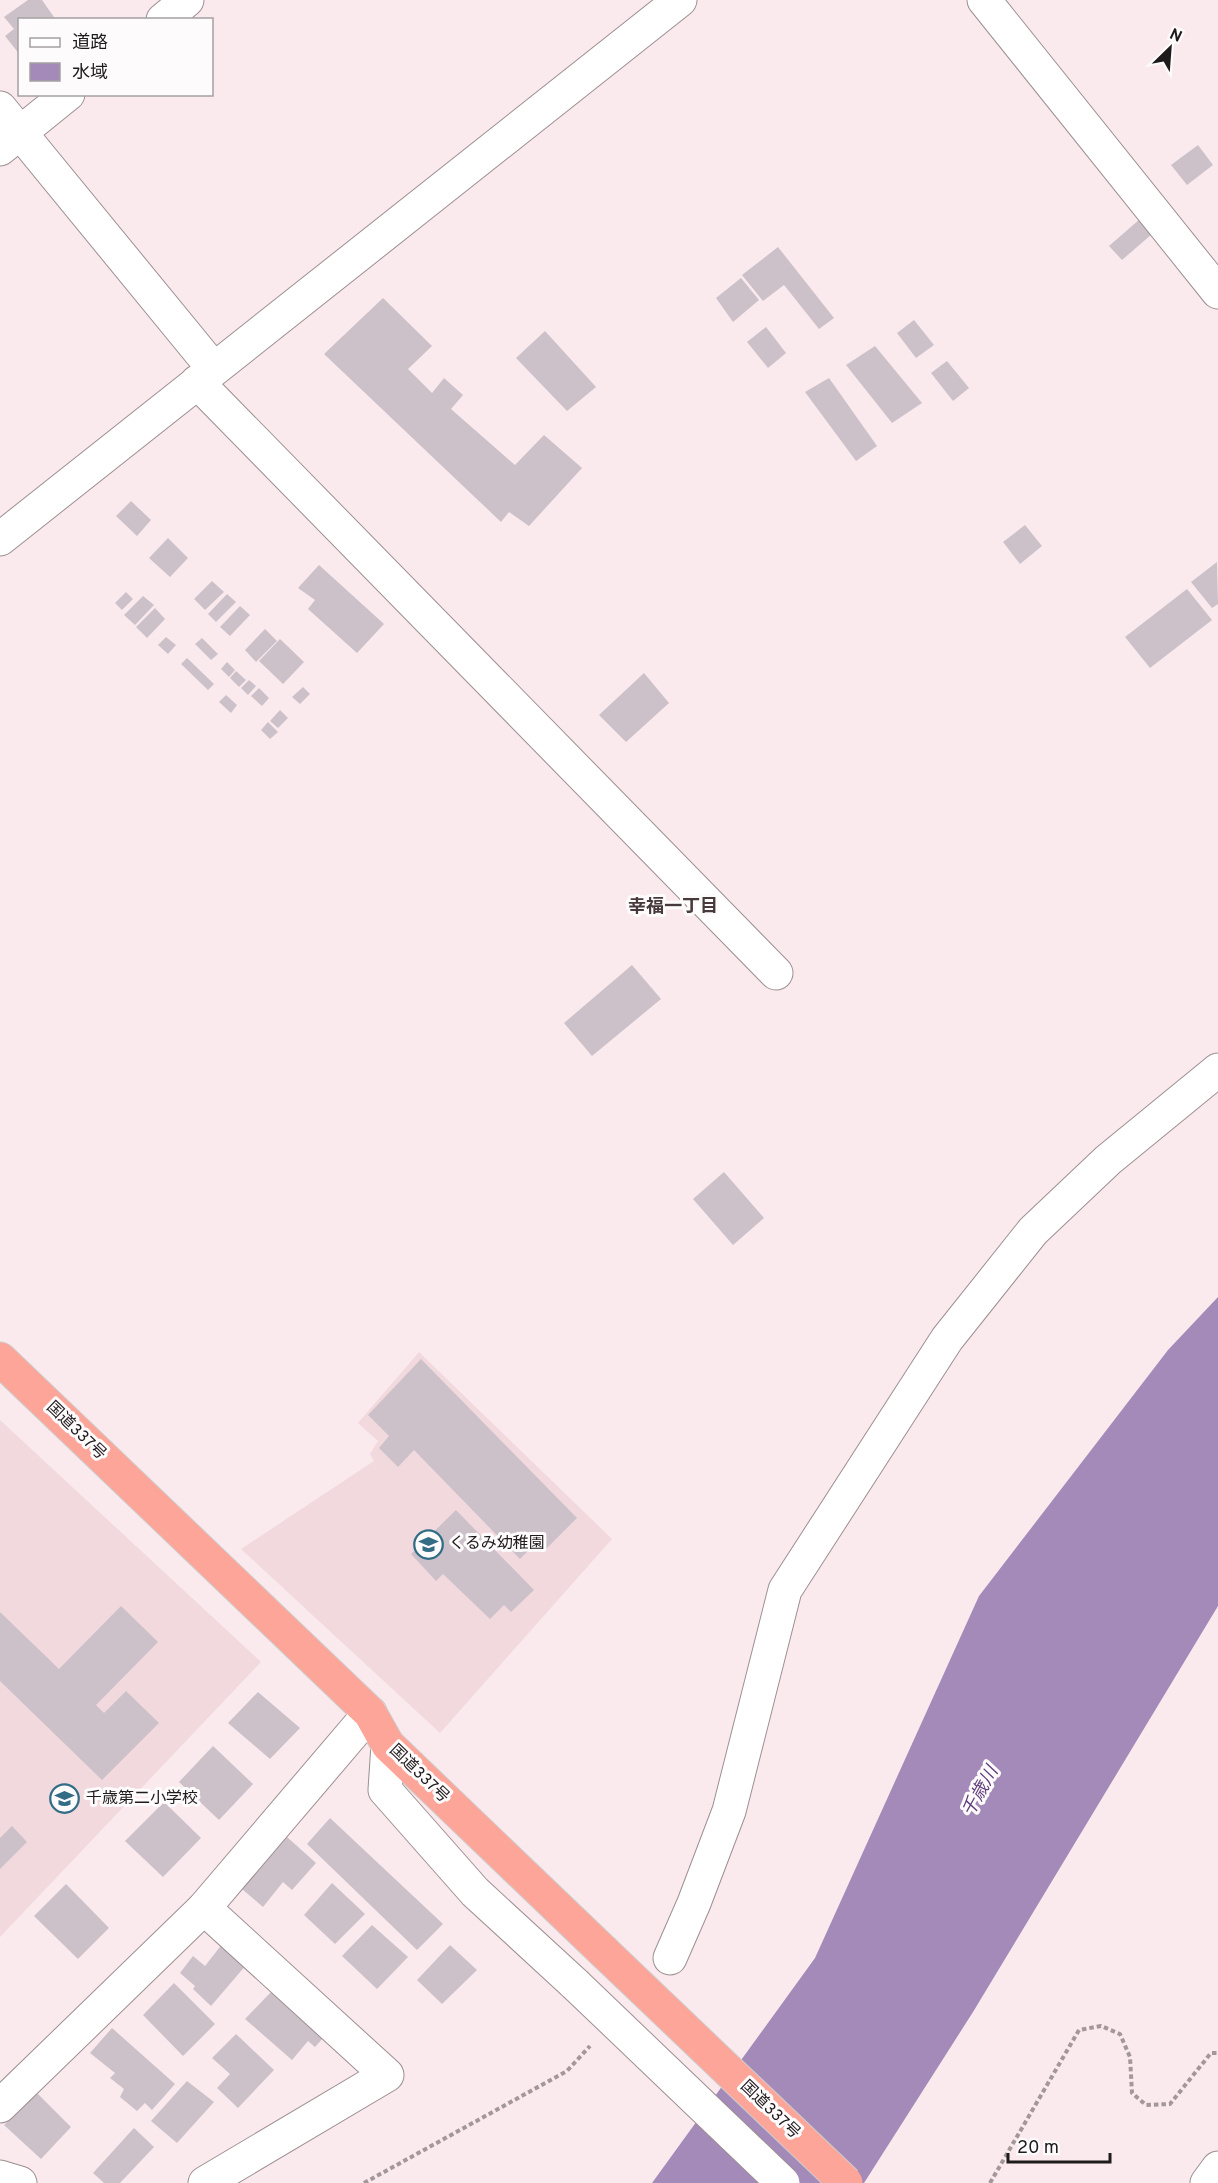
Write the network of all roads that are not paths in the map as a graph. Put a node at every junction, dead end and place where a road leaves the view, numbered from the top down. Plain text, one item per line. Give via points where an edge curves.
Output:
1 (680, 0) edge
2 (984, 0) edge
3 (65, 96) edge
4 (7, 130) edge
5 (1218, 292) edge
6 (205, 375) junction
7 (0, 539) edge
8 (776, 972) dead end
9 (1218, 1070) edge
10 (0, 1359) edge
11 (370, 1713) junction
12 (388, 1745) junction
13 (204, 1908) junction
14 (670, 1958) dead end
15 (0, 2106) edge
16 (1218, 2168) edge
17 (0, 2177) edge
18 (20, 2183) edge
19 (205, 2183) edge
20 (783, 2183) edge
21 (846, 2183) edge
22 (1207, 2183) edge

1 - 6 street
2 - 5 street
3 - 4 street
4 - 6 street
6 - 7 street
6 - 8 street
9 - 14 street via 1107,1160 1033,1231 947,1339 785,1590 729,1811
10 - 11 highway, 国道337号
11 - 12 highway, 国道337号
11 - 13 street
12 - 20 street, bridge via 385,1790 475,1892
12 - 21 highway, 国道337号, bridge
13 - 15 street
13 - 19 street via 387,2075
16 - 22 street
17 - 18 street

